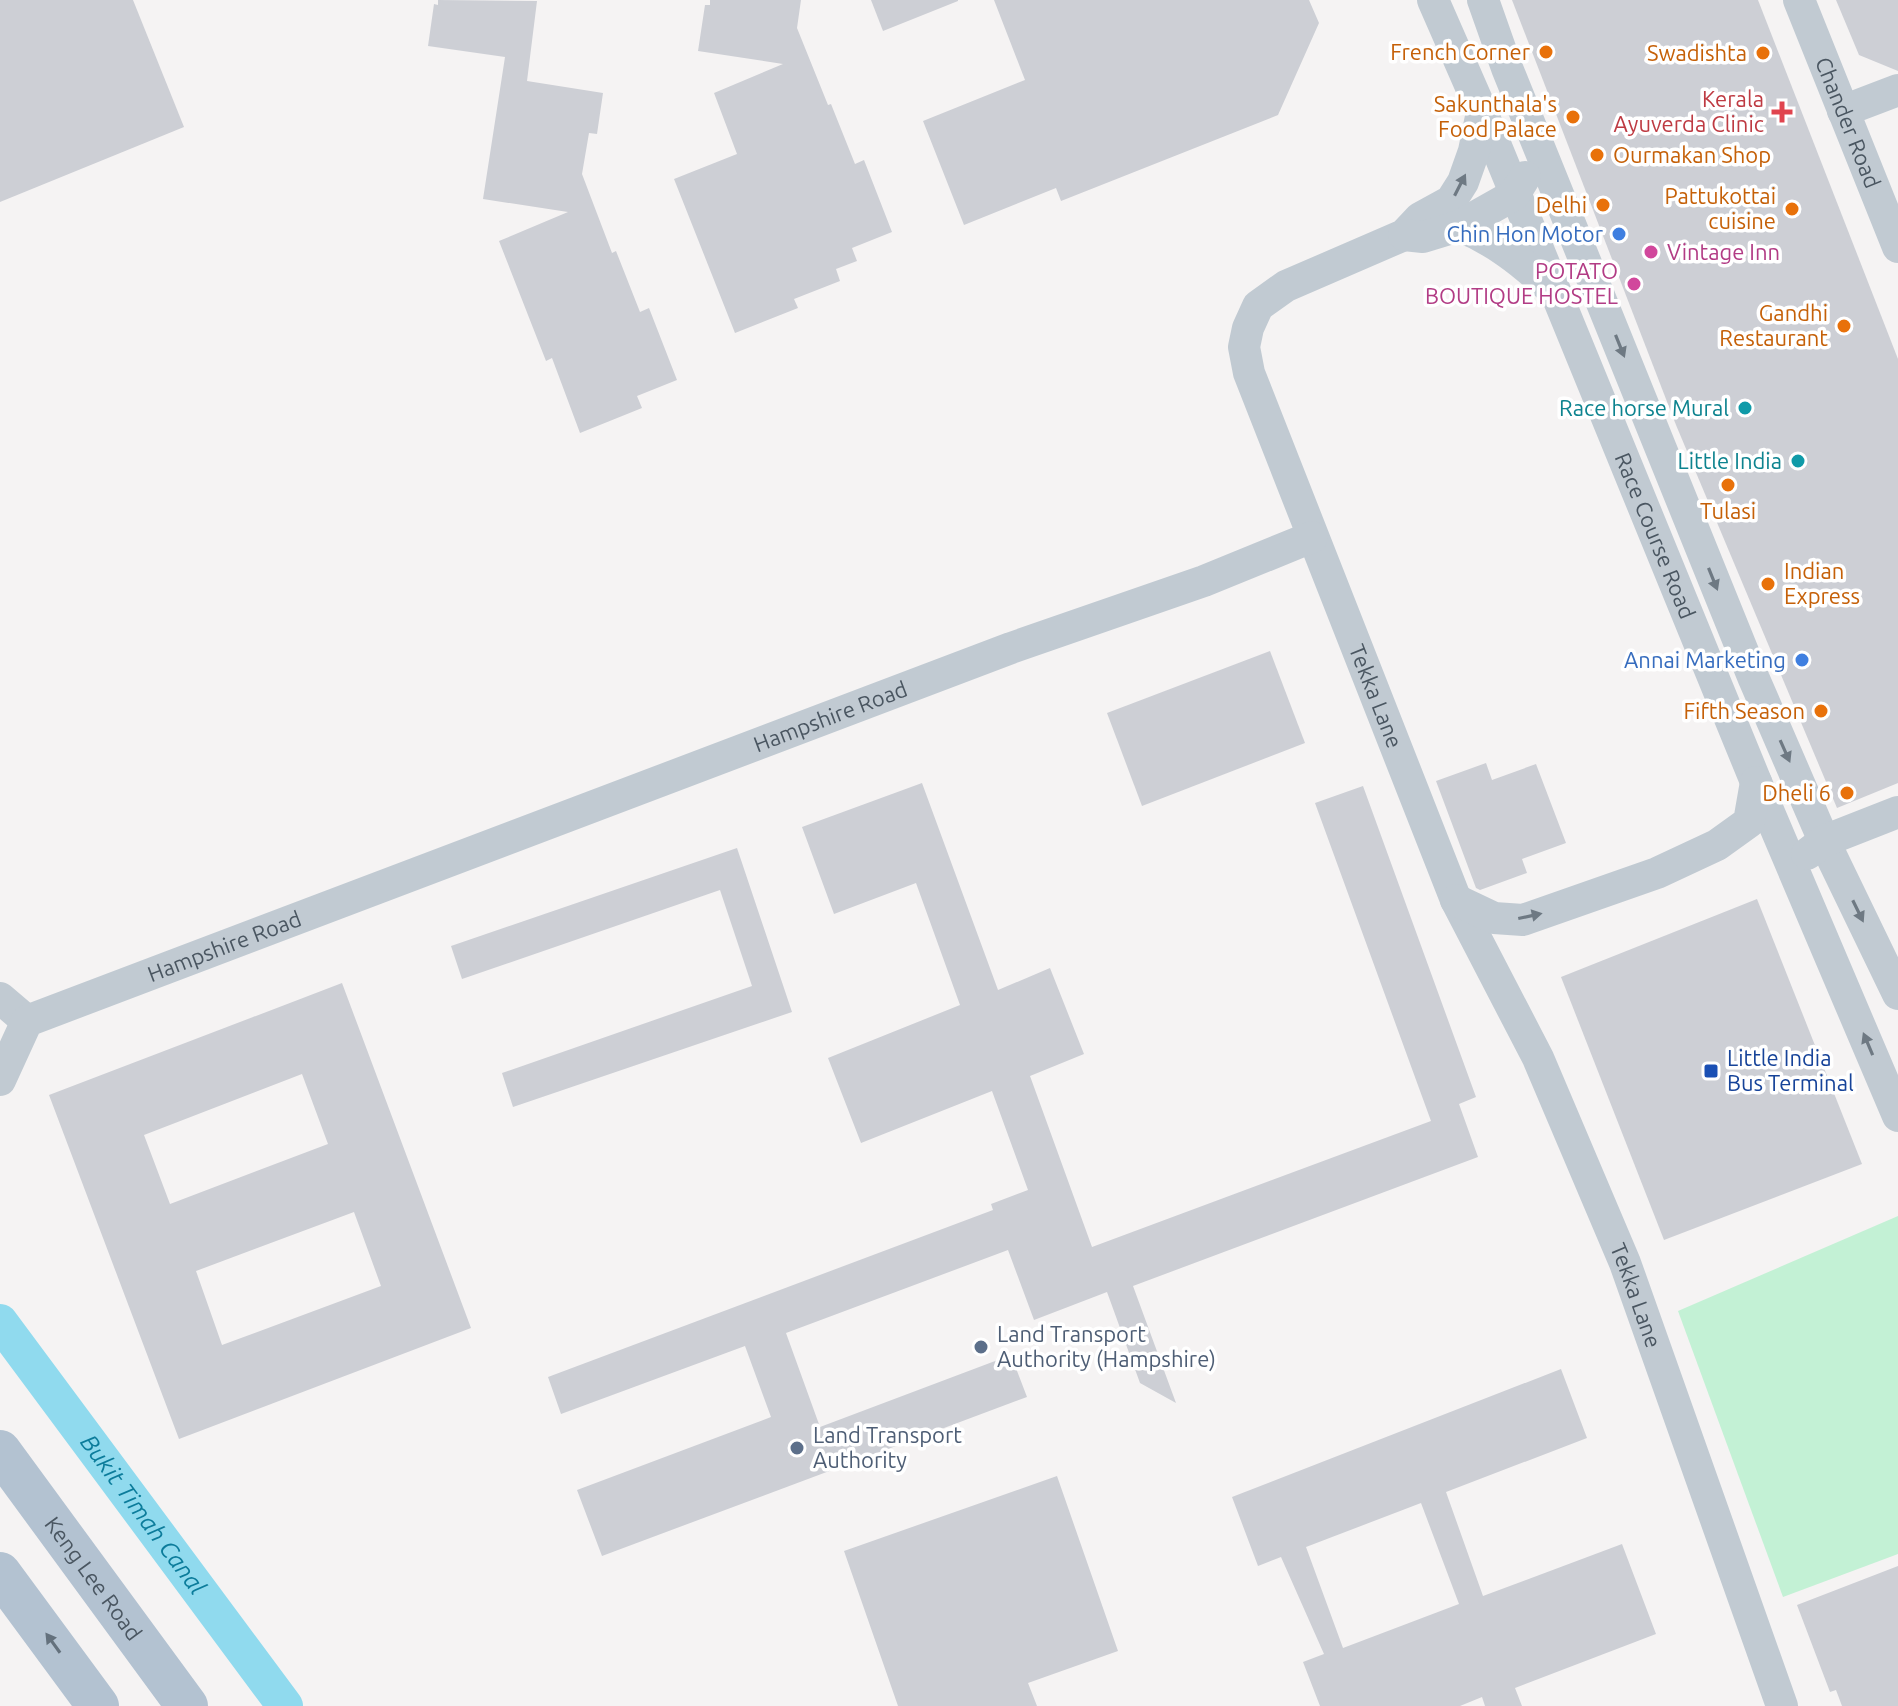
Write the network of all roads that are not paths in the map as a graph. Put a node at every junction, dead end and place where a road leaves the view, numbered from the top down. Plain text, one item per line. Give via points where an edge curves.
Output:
1 (1433, 0) edge
2 (1483, 0) edge
3 (1799, 0) edge
4 (1898, 90) edge
5 (1843, 111) junction
6 (1482, 112) junction
7 (1528, 117) junction
8 (1514, 195) junction
9 (1459, 226) junction
10 (1404, 235) junction
11 (1898, 247) edge
12 (1556, 293) junction
13 (1312, 537) junction
14 (1756, 782) junction
15 (1898, 812) edge
16 (1824, 841) junction
17 (1796, 877) junction
18 (1456, 900) junction
19 (1898, 994) edge
20 (0, 998) edge
21 (27, 1021) junction
22 (0, 1080) edge
23 (1898, 1116) edge
24 (0, 1451) edge
25 (0, 1573) edge
26 (98, 1706) edge
27 (187, 1706) edge
28 (1782, 1706) edge

1 - 6 street, Race Course Road
2 - 7 street, Race Course Road
3 - 5 street, Chander Road
4 - 5 street
5 - 11 street, Chander Road
6 - 8 street, Race Course Road
10 -> 6 street via 1420,218 1451,201 1474,151
7 - 8 street via 1531,159
7 -> 16 street, Race Course Road
8 - 9 street
8 - 12 street, Race Course Road
9 - 10 street via 1423,237
9 - 12 street via 1513,254
10 - 13 street via 1286,286 1258,306 1248,328 1244,347 1249,373
12 - 14 street, Race Course Road
13 - 18 street, Tekka Lane
13 - 21 street, Hampshire Road
14 - 17 street, Race Course Road
18 -> 14 street via 1494,918 1523,920 1657,873 1717,845 1749,822
15 - 16 street
16 - 17 street via 1804,857
16 -> 19 street, Race Course Road
23 -> 17 street, Race Course Road
18 - 28 street, Tekka Lane via 1538,1058 1625,1263
20 - 21 street
21 - 22 street
24 - 27 main road, Keng Lee Road
26 -> 25 main road

